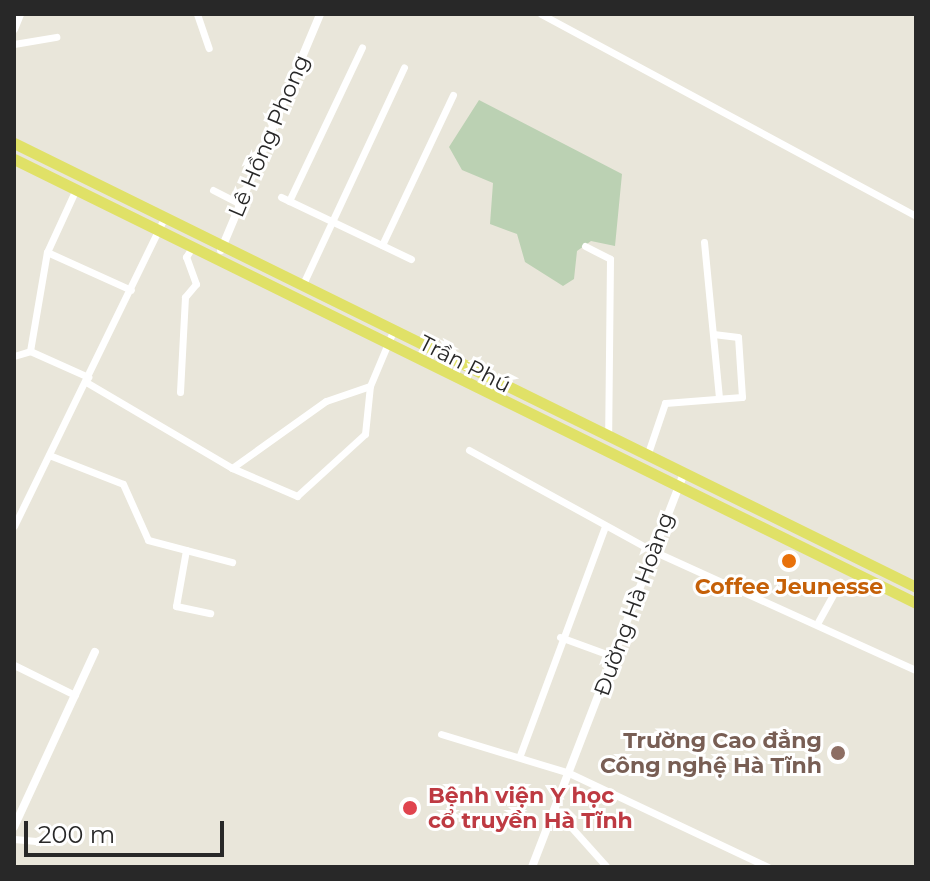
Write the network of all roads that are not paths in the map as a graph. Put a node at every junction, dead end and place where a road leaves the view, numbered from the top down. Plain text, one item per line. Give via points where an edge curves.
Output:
1 (20, 14) edge
2 (197, 14) edge
3 (541, 14) edge
4 (316, 15) edge
5 (14, 29) edge
6 (56, 37) dead end
7 (14, 44) edge
8 (362, 47) dead end
9 (209, 48) dead end
10 (404, 67) dead end
11 (453, 95) dead end
12 (14, 143) edge
13 (14, 159) edge
14 (76, 189) junction
15 (213, 190) dead end
16 (241, 204) junction
17 (916, 216) edge
18 (165, 217) junction
19 (332, 222) junction
20 (159, 229) junction
21 (704, 242) dead end
22 (223, 245) junction
23 (382, 245) junction
24 (193, 246) junction
25 (585, 246) dead end
26 (47, 252) junction
27 (218, 258) junction
28 (411, 259) dead end
29 (303, 284) junction
30 (131, 290) junction
31 (394, 329) junction
32 (713, 334) junction
33 (388, 342) junction
34 (30, 351) junction
35 (14, 356) edge
36 (87, 380) junction
37 (370, 386) junction
38 (180, 392) dead end
39 (719, 398) junction
40 (608, 436) junction
41 (469, 450) dead end
42 (49, 455) junction
43 (647, 456) junction
44 (232, 468) junction
45 (681, 481) junction
46 (14, 525) edge
47 (605, 526) junction
48 (186, 550) junction
49 (651, 550) junction
50 (232, 562) dead end
51 (840, 582) dead end
52 (916, 587) edge
53 (916, 603) edge
54 (210, 613) dead end
55 (818, 622) junction
56 (560, 637) junction
57 (95, 652) dead end
58 (615, 657) junction
59 (14, 665) edge
60 (916, 670) edge
61 (75, 695) junction
62 (441, 734) dead end
63 (520, 755) junction
64 (569, 773) junction
65 (554, 808) junction
66 (14, 827) edge
67 (60, 832) dead end
68 (14, 839) edge
69 (532, 867) edge
70 (607, 867) edge
71 (768, 867) edge

1 - 5 street
2 - 9 street
3 - 17 street
4 - 16 street, Lê Hồng Phong
6 - 7 street
8 - 19 street via 285,199
10 - 19 street
11 - 23 street
12 - 18 main road, Trần Phú
13 - 14 main road, Trần Phú
14 - 20 main road, Trần Phú
14 - 26 street
15 - 16 street
16 - 22 street, Lê Hồng Phong
18 - 20 street
18 - 22 main road, Trần Phú
19 - 23 street
19 - 29 street
20 - 24 main road, Trần Phú
20 - 30 street
21 - 32 street
22 - 27 street, Lê Hồng Phong
22 - 29 main road, Trần Phú
23 - 28 street
24 - 27 main road, Trần Phú
24 - 38 street via 186,257 196,284 185,297
25 - 40 street via 610,259
26 - 30 street
26 - 34 street
27 - 33 main road, Trần Phú
29 - 31 main road, Trần Phú
30 - 36 street
31 - 33 street
31 - 40 main road, Trần Phú
32 - 39 street
32 - 39 street via 739,340 742,397
33 - 37 street
33 - 45 main road, Trần Phú
34 - 35 street
34 - 36 street
36 - 42 street
36 - 44 street
37 - 44 street via 326,401
37 - 44 street via 365,434 297,496
39 - 43 street via 665,403
40 - 43 main road, Trần Phú
41 - 47 street
42 - 46 street
42 - 48 street via 123,484 143,535
43 - 45 main road, Trần Phú
45 - 49 street, Đường Hà Hoàng
45 - 52 main road, Trần Phú
45 - 53 main road, Trần Phú
47 - 49 street
47 - 56 street
48 - 50 street
48 - 54 street via 176,606
49 - 55 street
49 - 58 street, Đường Hà Hoàng
51 - 55 street
55 - 60 street
56 - 58 street
56 - 63 street
57 - 61 street
58 - 64 street, Đường Hà Hoàng
59 - 61 street
61 - 66 street
62 - 63 street
63 - 64 street
64 - 65 street, Đường Hà Hoàng
64 - 71 street
65 - 69 street, Đường Hà Hoàng
65 - 70 street
67 - 68 street via 36,841

